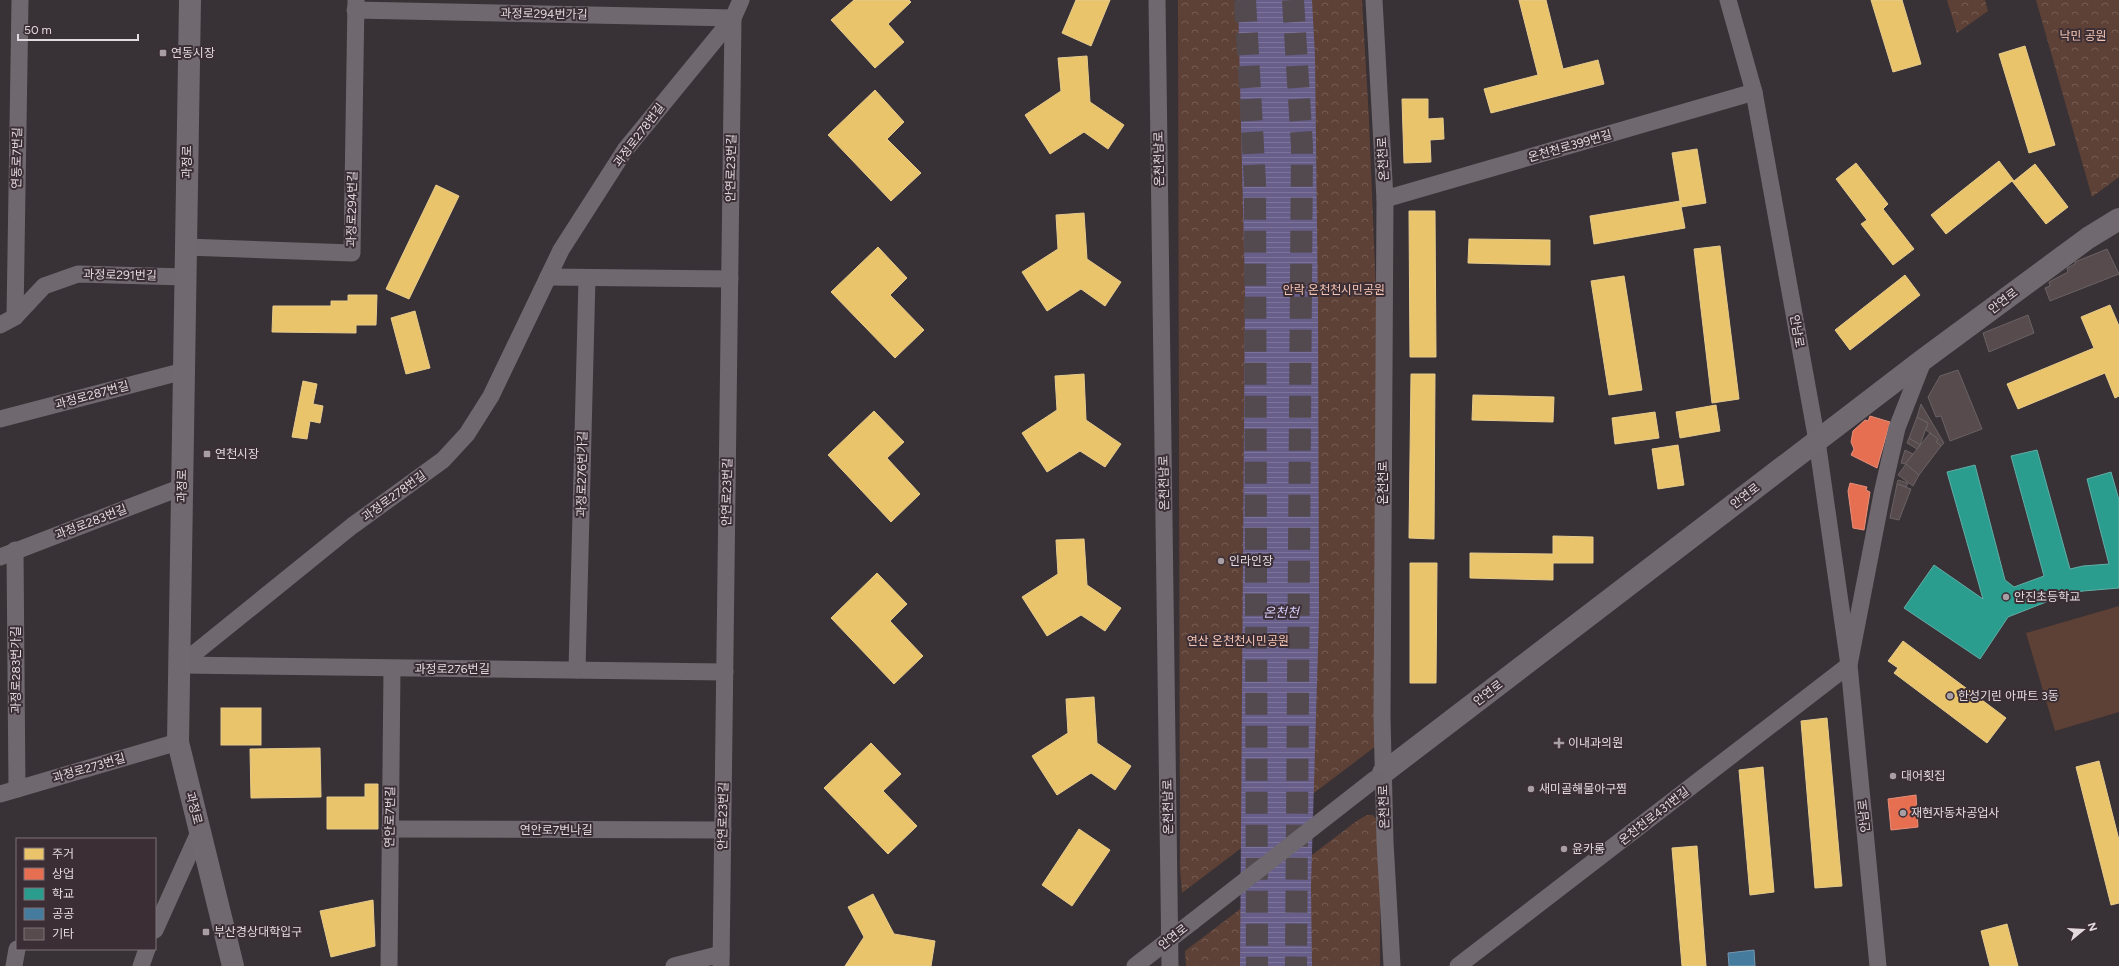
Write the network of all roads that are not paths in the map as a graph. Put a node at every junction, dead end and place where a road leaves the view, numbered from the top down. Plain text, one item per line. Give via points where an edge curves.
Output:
1 (20, 0) edge
2 (190, 0) edge
3 (741, 0) edge
4 (1157, 0) edge
5 (1374, 0) edge
6 (1728, 0) edge
7 (355, 5) edge
8 (733, 18) junction
9 (1754, 92) junction
10 (1385, 199) junction
11 (2116, 217) edge
12 (186, 247) junction
13 (185, 277) junction
14 (548, 277) junction
15 (587, 278) junction
16 (730, 279) junction
17 (7, 321) edge
18 (1924, 359) junction
19 (184, 372) junction
20 (0, 419) edge
21 (1817, 441) junction
22 (182, 487) junction
23 (8, 553) edge
24 (180, 665) junction
25 (1849, 666) junction
26 (392, 669) junction
27 (577, 670) junction
28 (725, 672) junction
29 (178, 742) junction
30 (1379, 776) junction
31 (17, 789) junction
32 (0, 794) edge
33 (390, 829) junction
34 (200, 830) junction
35 (723, 830) junction
36 (156, 928) edge
37 (1170, 940) junction
38 (17, 950) edge
39 (147, 950) edge
40 (721, 960) edge
41 (14, 966) edge
42 (141, 966) edge
43 (233, 966) edge
44 (389, 966) edge
45 (674, 966) edge
46 (1135, 966) edge
47 (1170, 966) edge
48 (1392, 966) edge
49 (1458, 966) edge
50 (1878, 966) edge

1 - 17 street, 연동로7번길
2 - 12 main road, 과정로
3 - 8 street, 과정로278번길
4 - 37 street, 온천천남로
5 - 10 street, 온천천로
6 - 9 street, 안남로
7 - 8 street, 과정로294번가길
7 - 12 street, 과정로294번길 via 352,253
8 - 14 street, 과정로278번길 via 625,150 561,250
8 - 16 street, 안연로23번길
9 - 10 street, 온천천로399번길
9 - 21 street, 안남로
10 - 30 street, 온천천로
11 - 18 main road, 안연로
12 - 13 main road, 과정로
13 - 17 street, 과정로291번길 via 78,274 44,286
13 - 19 main road, 과정로
14 - 15 street
14 - 24 street, 과정로278번길 via 490,396 467,434 443,460 352,526
15 - 16 street
15 - 27 street, 과정로276번가길
16 - 28 street, 안연로23번길
18 - 21 main road, 안연로
18 - 25 street, 안남로 via 1897,428
19 - 20 street, 과정로287번길
19 - 22 main road, 과정로
21 - 25 street, 안남로
21 - 30 main road, 안연로
22 - 23 street, 과정로283번길
22 - 24 main road, 과정로
23 - 31 street, 과정로283번가길
24 - 26 street, 과정로276번길
24 - 29 main road, 과정로
25 - 49 street, 온천천로431번길
25 - 50 street, 안남로
26 - 27 street, 과정로276번길
26 - 33 street, 연안로7번길
27 - 28 street, 과정로276번길
28 - 35 street, 안연로23번길
29 - 31 street, 과정로273번길
29 - 34 main road, 과정로
30 - 37 street, 안연로, bridge
30 - 48 street, 온천천로
31 - 32 street, 과정로273번길
33 - 35 street, 연안로7번나길
33 - 44 street, 연안로7번길
34 - 36 street
34 - 43 main road, 과정로
35 - 40 street, 안연로23번길
37 - 46 street, 안연로
37 - 47 street, 온천천남로
38 - 41 street
39 - 42 street
40 - 45 street

